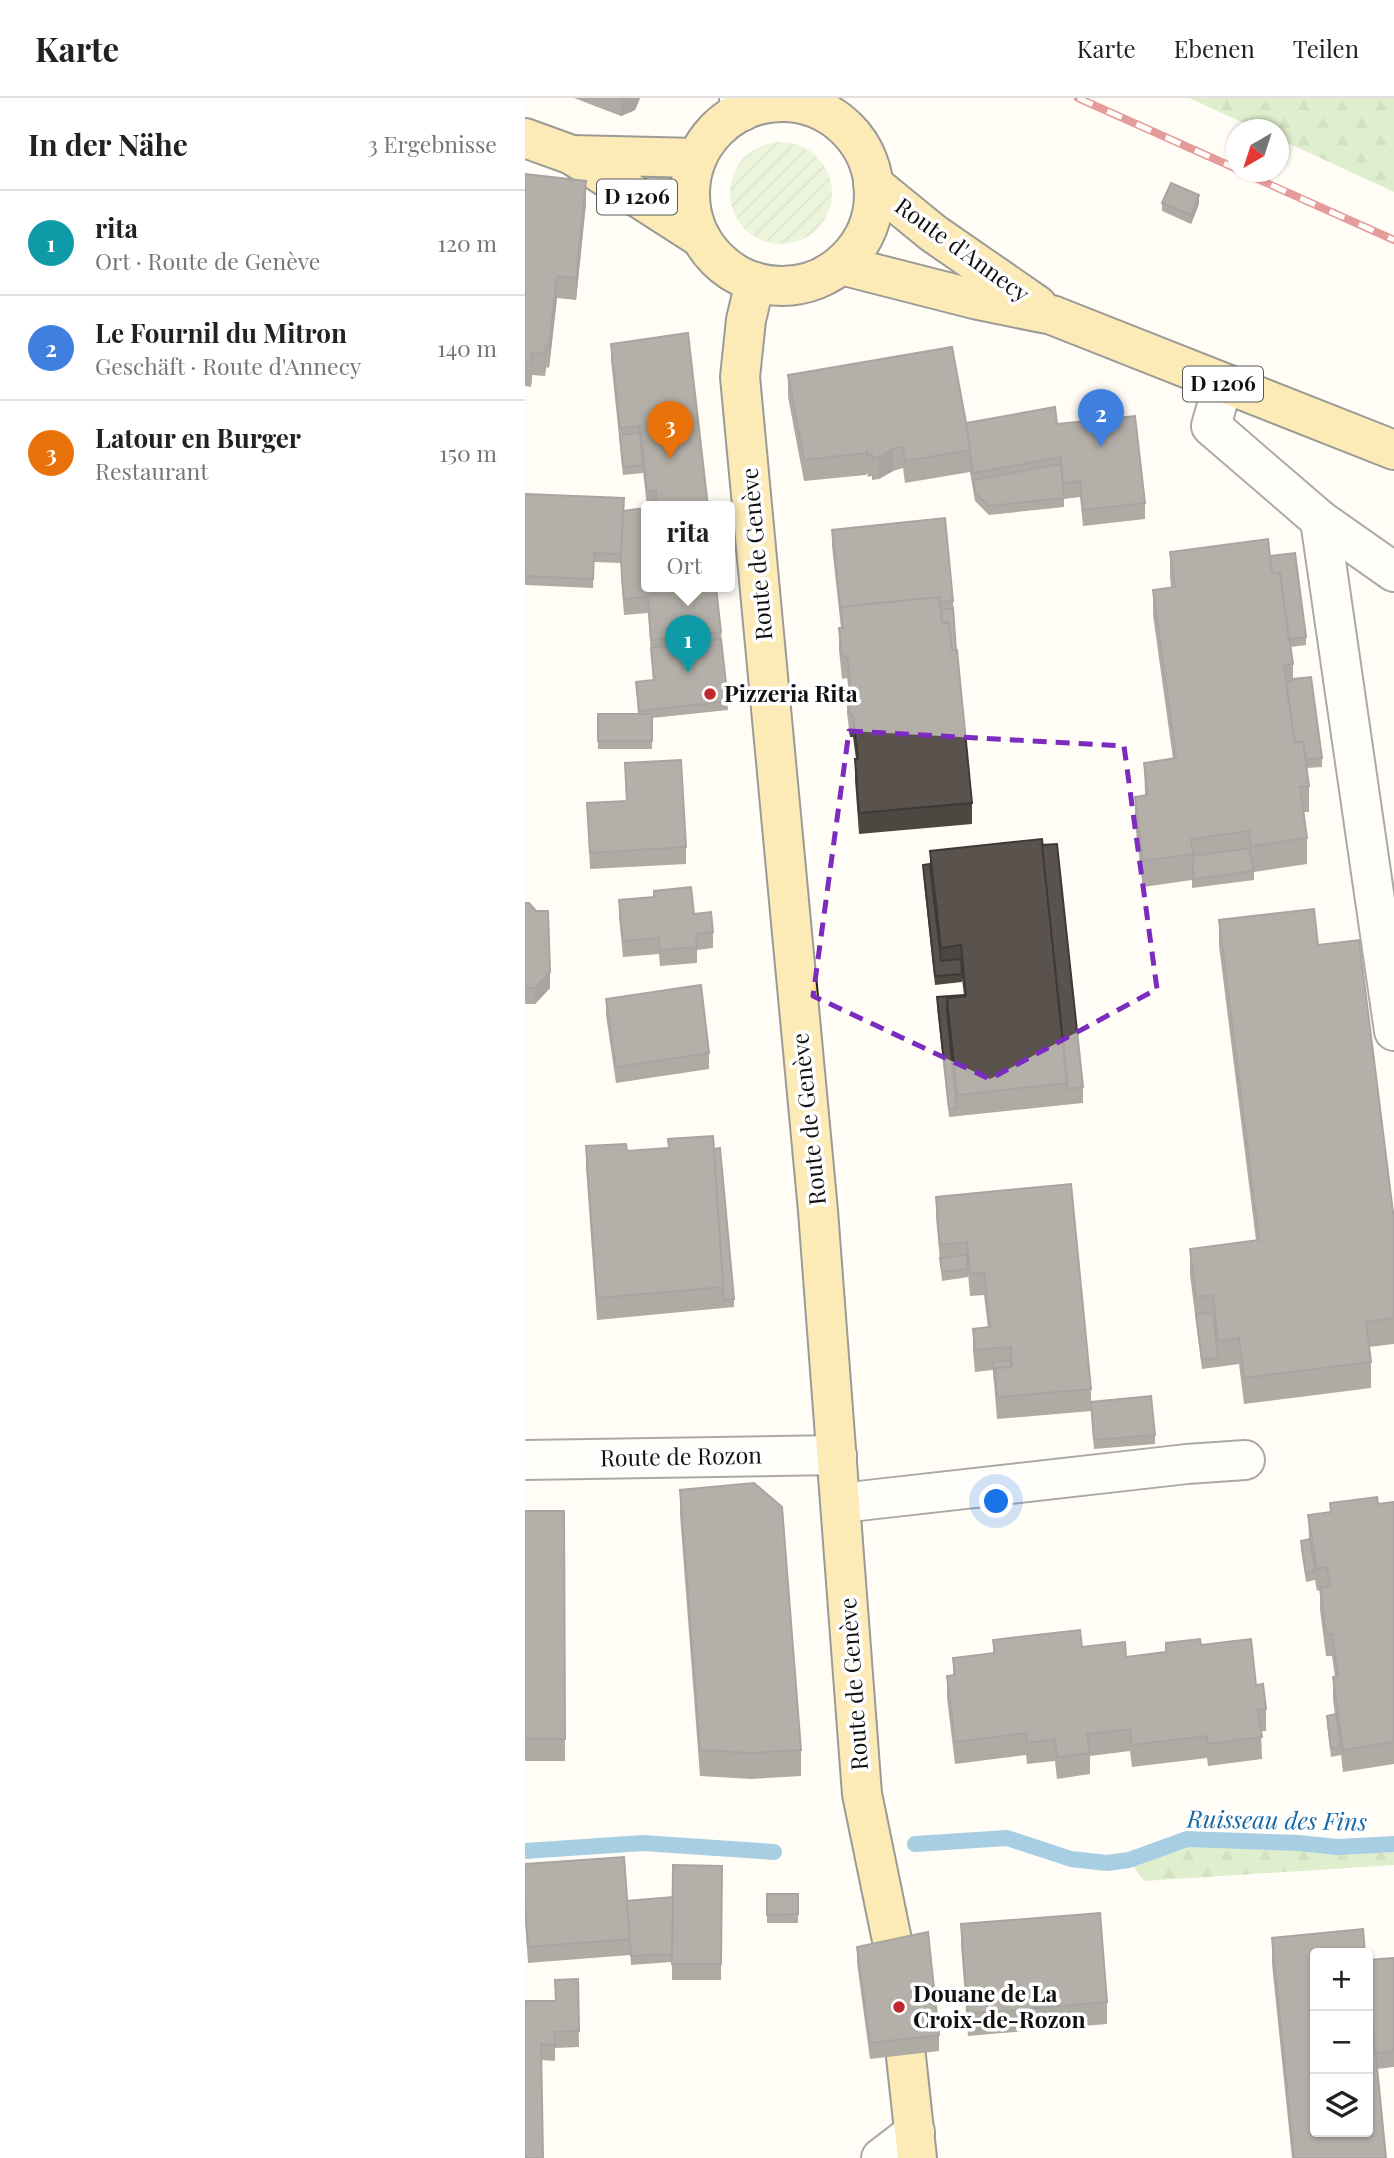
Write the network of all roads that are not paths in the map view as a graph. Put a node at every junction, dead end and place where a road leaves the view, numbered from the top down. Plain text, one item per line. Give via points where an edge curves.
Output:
1 (741, 105) edge
2 (525, 138) edge
3 (572, 155) junction
4 (697, 158) junction
5 (873, 184) junction
6 (701, 238) junction
7 (841, 265) junction
8 (755, 282) junction
9 (1052, 316) junction
10 (1223, 384) junction
11 (1394, 450) edge
12 (1320, 520) junction
13 (1394, 572) edge
14 (1394, 1031) edge
15 (837, 1455) junction
16 (525, 1460) edge
17 (1245, 1460) dead end
18 (841, 1503) junction
19 (916, 2145) edge
20 (881, 2158) edge

1 - 4 main road
1 - 5 main road via 791,103 827,114 847,129 861,149
2 - 3 main road, D 1206
3 - 4 main road, D 1206
3 - 6 main road, D 1206
4 - 6 main road via 690,198
5 - 7 main road via 867,228
5 - 9 main road, Route d'Annecy / D 1206 via 933,233
6 - 8 main road via 733,273
7 - 8 main road via 800,285
7 - 9 main road, Route d'Annecy / D 1206
8 - 15 main road, Route de Genève via 740,377
9 - 10 main road, Route d'Annecy / D 1206
10 - 11 main road, Route d'Annecy / D 1206
10 - 12 street via 1211,426
12 - 13 street
12 - 14 street
15 - 16 street, Route de Rozon
15 - 18 main road, Route de Genève
17 - 18 street
18 - 19 main road, Route de Genève via 862,1794 895,1955
19 - 20 street

